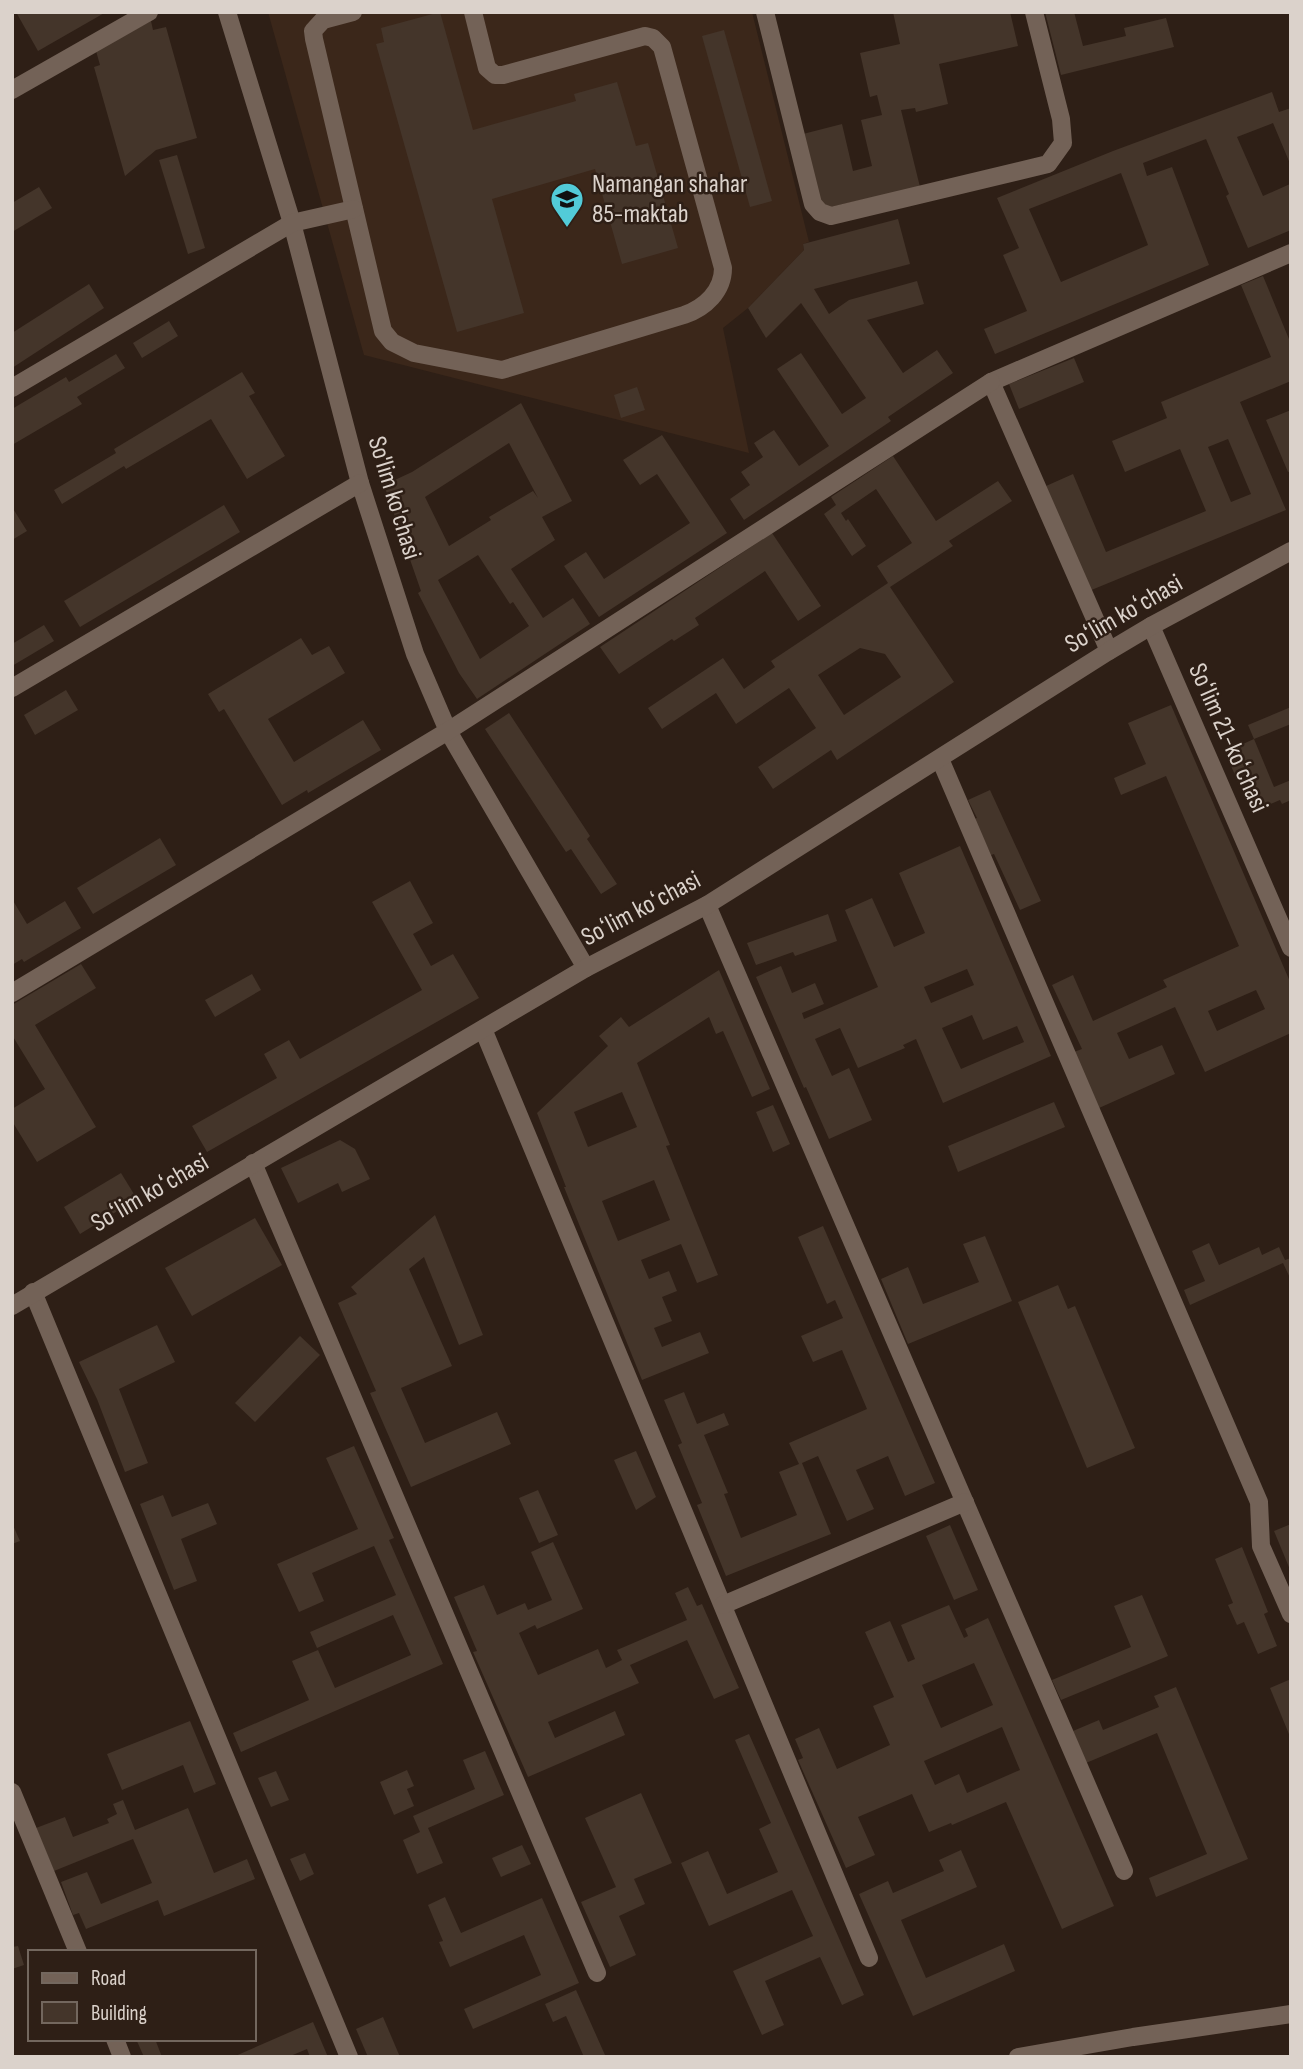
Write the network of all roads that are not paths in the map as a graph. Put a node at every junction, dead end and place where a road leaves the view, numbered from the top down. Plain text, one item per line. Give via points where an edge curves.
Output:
1 (149, 12) edge
2 (227, 12) edge
3 (353, 12) edge
4 (473, 12) edge
5 (765, 12) edge
6 (1034, 12) edge
7 (12, 90) edge
8 (354, 209) junction
9 (292, 223) junction
10 (1291, 253) edge
11 (991, 382) junction
12 (12, 388) edge
13 (360, 483) junction
14 (1291, 551) edge
15 (1151, 626) junction
16 (1109, 652) junction
17 (12, 688) edge
18 (448, 731) junction
19 (940, 759) junction
20 (707, 905) junction
21 (1291, 947) edge
22 (586, 968) junction
23 (12, 993) edge
24 (483, 1029) junction
25 (253, 1163) junction
26 (33, 1293) junction
27 (12, 1306) edge
28 (965, 1502) junction
29 (723, 1605) junction
30 (1291, 1614) edge
31 (12, 1792) edge
32 (1124, 1871) dead end
33 (77, 1950) edge
34 (869, 1958) dead end
35 (597, 1973) dead end
36 (1291, 2014) edge
37 (349, 2057) edge
38 (1018, 2057) edge

1 - 7 street
2 - 9 street, So'lim ko'chasi
3 - 8 street via 323,20 313,31
4 - 8 street via 487,68 495,75 645,36 662,47 723,268 715,293 695,312 502,370 414,353 392,342 383,331
5 - 6 street via 813,204 831,216 1048,164 1063,143 1062,119
8 - 9 street
9 - 12 street
9 - 13 street, So'lim ko'chasi
10 - 11 street
11 - 16 street
11 - 18 street
13 - 17 street
13 - 18 street, So'lim ko'chasi via 415,654
14 - 15 street, Soʻlim koʻchasi
15 - 16 street, Soʻlim koʻchasi
15 - 21 street, Soʻlim 21-koʻchasi
16 - 19 street, Soʻlim koʻchasi
18 - 22 street, So'lim ko'chasi
18 - 23 street
19 - 20 street, Soʻlim koʻchasi
19 - 30 street via 1259,1502 1261,1546
20 - 22 street, Soʻlim koʻchasi
20 - 28 street
22 - 24 street, Soʻlim koʻchasi
24 - 25 street, Soʻlim koʻchasi
24 - 29 street
25 - 26 street, Soʻlim koʻchasi
25 - 35 street
26 - 27 street, Soʻlim koʻchasi
26 - 37 street
28 - 29 street
28 - 32 street
29 - 34 street
31 - 33 street
36 - 38 street

